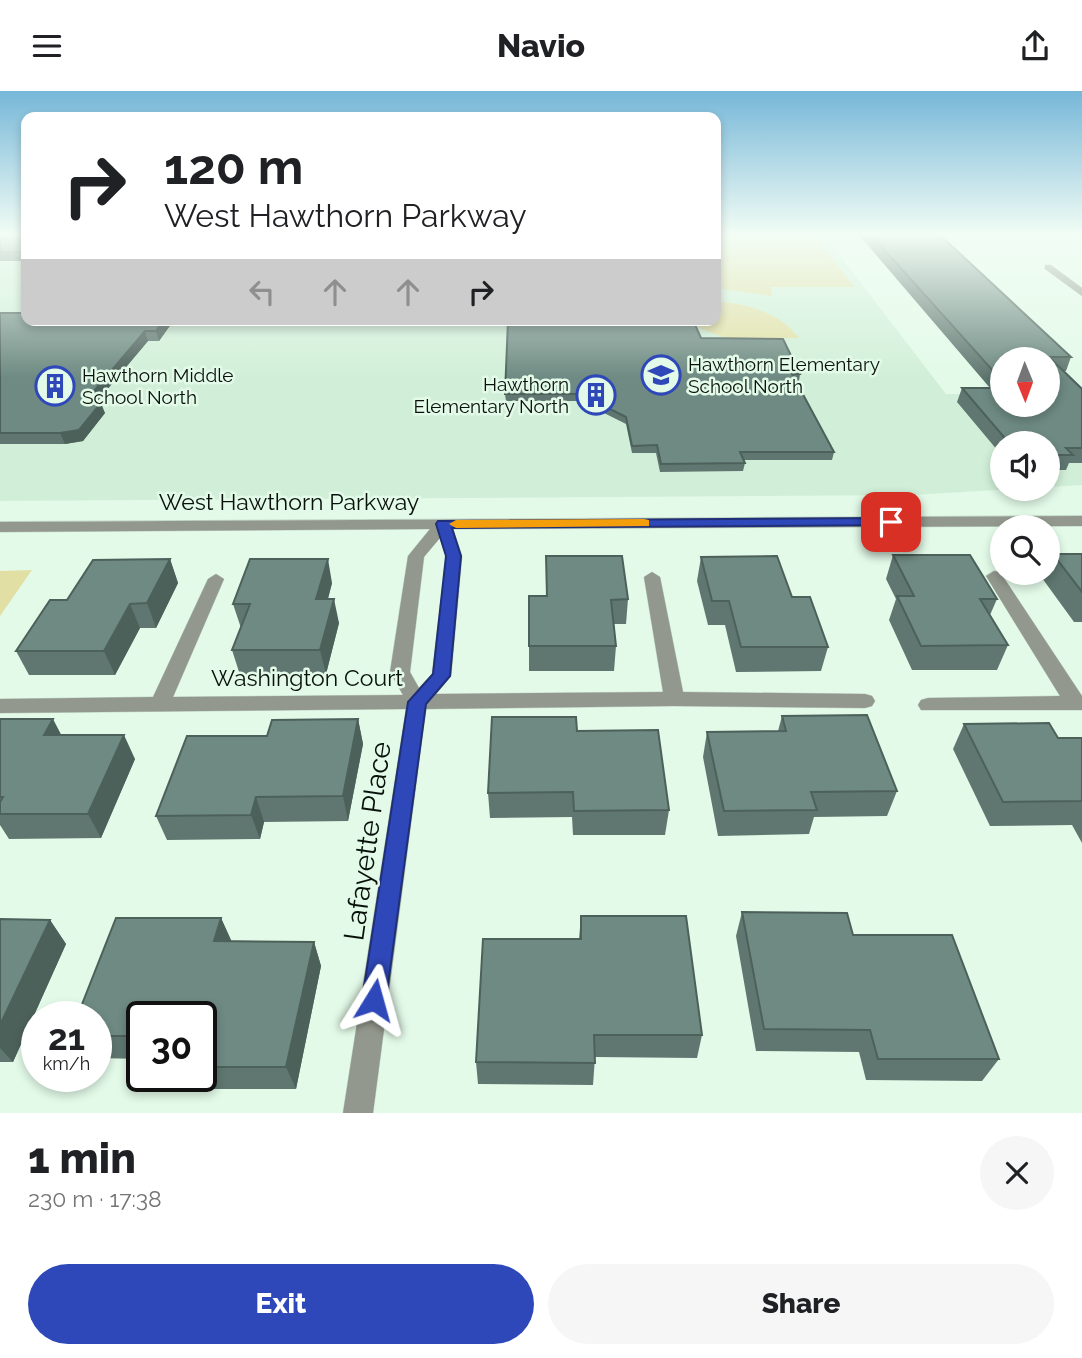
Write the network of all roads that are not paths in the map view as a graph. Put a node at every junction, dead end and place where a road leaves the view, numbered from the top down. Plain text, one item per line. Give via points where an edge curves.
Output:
1 (1082, 521) edge
2 (443, 524) junction
3 (0, 527) edge
4 (652, 577) dead end
5 (216, 579) dead end
6 (1000, 585) edge
7 (674, 699) junction
8 (865, 701) dead end
9 (160, 702) junction
10 (417, 702) junction
11 (1078, 703) edge
12 (928, 705) dead end
13 (0, 706) edge
14 (358, 1113) edge

1 - 2 street, West Hawthorn Parkway
2 - 3 street, West Hawthorn Parkway
2 - 10 street via 454,556 441,676
2 - 10 street via 416,556 400,673
4 - 7 street
5 - 9 street
6 - 11 street
7 - 8 street, Washington Court
7 - 10 street, Washington Court
9 - 10 street, Washington Court
9 - 13 street, Washington Court
10 - 14 street, Lafayette Place
11 - 12 street

